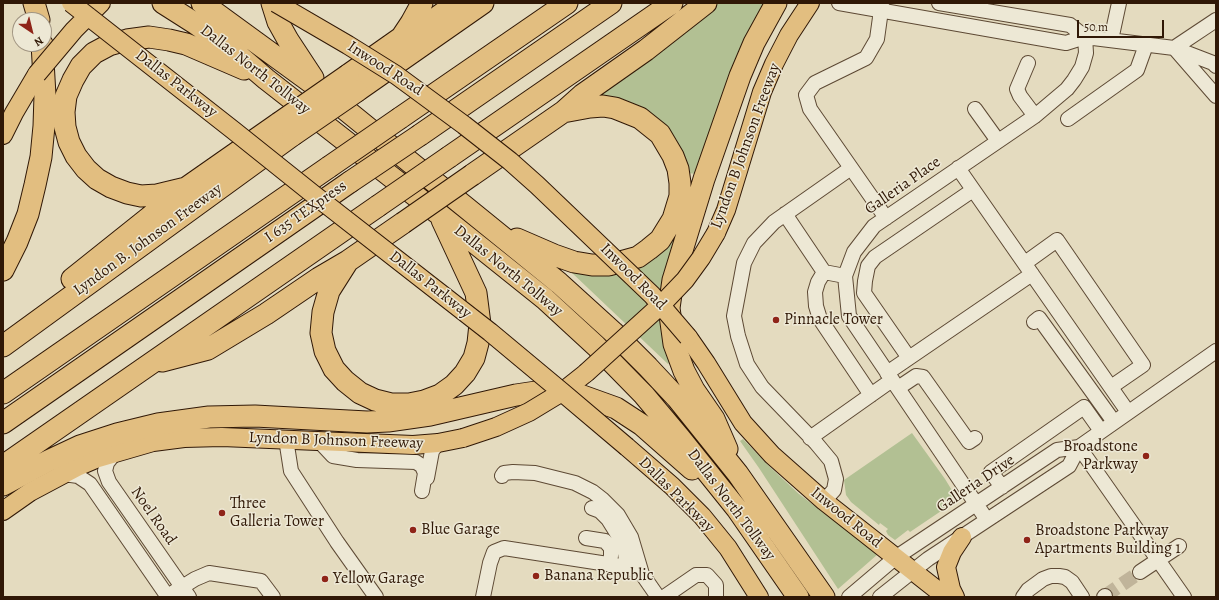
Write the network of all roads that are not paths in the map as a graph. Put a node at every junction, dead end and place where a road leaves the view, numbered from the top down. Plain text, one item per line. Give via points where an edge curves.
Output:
1 (72, 3) edge
2 (101, 3) edge
3 (162, 3) edge
4 (202, 3) edge
5 (272, 3) edge
6 (276, 3) edge
7 (422, 3) edge
8 (457, 3) edge
9 (483, 3) edge
10 (567, 3) edge
11 (611, 3) edge
12 (672, 3) edge
13 (706, 3) edge
14 (776, 3) edge
15 (810, 3) edge
16 (839, 3) edge
17 (939, 3) edge
18 (1119, 3) edge
19 (881, 7) edge
20 (88, 16) junction
21 (1216, 20) edge
22 (402, 37) junction
23 (1084, 37) junction
24 (1112, 40) junction
25 (1146, 45) junction
26 (1174, 48) junction
27 (42, 52) edge
28 (1028, 63) dead end
29 (1216, 66) edge
30 (266, 79) junction
31 (353, 83) junction
32 (320, 89) junction
33 (1216, 96) edge
34 (975, 109) dead end
35 (563, 112) junction
36 (1035, 116) junction
37 (1068, 119) dead end
38 (286, 129) junction
39 (3, 135) edge
40 (998, 141) junction
41 (851, 168) junction
42 (958, 168) junction
43 (186, 188) junction
44 (973, 190) junction
45 (785, 214) junction
46 (440, 215) junction
47 (886, 218) junction
48 (491, 228) junction
49 (348, 261) junction
50 (1028, 268) junction
51 (3, 270) edge
52 (824, 272) junction
53 (845, 276) junction
54 (662, 304) junction
55 (1034, 322) dead end
56 (3, 335) edge
57 (3, 346) edge
58 (1216, 350) edge
59 (910, 358) junction
60 (150, 364) junction
61 (892, 381) junction
62 (1111, 387) junction
63 (562, 392) junction
64 (3, 393) edge
65 (871, 395) junction
66 (1128, 412) junction
67 (1114, 422) junction
68 (3, 423) edge
69 (1101, 431) junction
70 (810, 438) junction
71 (975, 438) dead end
72 (286, 439) junction
73 (318, 440) junction
74 (438, 443) junction
75 (1079, 447) junction
76 (115, 453) junction
77 (3, 466) edge
78 (64, 474) junction
79 (738, 474) junction
80 (502, 476) dead end
81 (3, 485) edge
82 (1002, 487) junction
83 (591, 499) junction
84 (824, 501) junction
85 (976, 504) junction
86 (737, 509) junction
87 (3, 510) edge
88 (987, 520) junction
89 (962, 536) junction
90 (586, 538) dead end
91 (1179, 546) dead end
92 (896, 558) junction
93 (1158, 560) junction
94 (609, 564) junction
95 (627, 567) junction
96 (912, 571) junction
97 (1140, 572) tunnel mouth
98 (642, 574) junction
99 (820, 591) edge
100 (185, 592) edge
101 (167, 597) edge
102 (273, 597) edge
103 (376, 597) edge
104 (483, 597) edge
105 (658, 597) edge
106 (664, 597) edge
107 (716, 597) edge
108 (759, 597) edge
109 (798, 597) edge
110 (849, 597) edge
111 (880, 597) edge
112 (946, 597) edge
113 (955, 597) edge
114 (1023, 597) edge
115 (1082, 597) edge
116 (1184, 597) edge

1 - 20 main road, Dallas Parkway, bridge
2 - 20 main road
3 - 30 highway, Dallas North Tollway via 231,49
4 - 32 highway, Dallas North Tollway
5 - 32 highway via 278,22 288,40
6 - 54 main road, Inwood Road, bridge via 396,75 464,125 537,185
7 - 22 highway
8 - 22 highway
9 - 31 highway
10 - 64 highway, I 635 TEXpress, bridge
11 - 68 highway, I 635 TEXpress, bridge
12 - 60 highway, bridge
13 - 35 highway via 582,95
14 - 79 highway via 754,43 740,76 704,179 673,280 669,308 674,344 684,371 714,419
15 - 54 main road, Lyndon B Johnson Freeway, bridge via 789,35 765,85 726,210 716,233 685,280
16 - 19 street
17 - 23 street via 1070,25
18 - 24 street
19 - 23 street via 1066,43
19 - 41 street via 877,39 866,58 815,83 806,95 810,109
20 - 39 main road, bridge via 37,74
20 - 63 main road, Dallas Parkway, bridge via 490,332
21 - 26 street
22 - 31 highway
23 - 24 street
23 - 36 street, Galleria Place via 1086,53 1082,67 1074,80
24 - 25 street
25 - 26 street
25 - 37 street via 1137,70
26 - 29 street
26 - 33 street
27 - 51 highway via 45,96 41,157 28,214
28 - 36 street via 1017,89
30 - 43 highway via 186,44 149,37 109,44 94,53 81,66 66,96 64,112 69,142 86,169 111,187 141,196
30 - 46 highway, Dallas North Tollway
31 - 38 highway, bridge
32 - 48 highway, Dallas North Tollway
34 - 40 street
35 - 48 highway via 603,106 616,108 640,118 660,134 673,156 680,183 680,196 668,229 660,240 638,257 609,265 592,265 554,255
35 - 49 highway, bridge
36 - 40 street, Galleria Place
38 - 43 highway
38 - 57 highway, Lyndon B. Johnson Freeway
40 - 42 street, Galleria Place
41 - 45 street
41 - 47 street
42 - 44 street
42 - 47 street, Galleria Place
43 - 56 highway
44 - 50 street
44 - 59 street via 875,257 868,266 864,293
45 - 52 street
45 - 70 street via 754,243 744,263 734,316 750,369 762,387
46 - 49 highway via 476,293 480,324 474,358 454,385 440,395 409,404 391,404 375,400 360,393 334,368 325,351 321,333 323,312 329,291
46 - 86 highway, Dallas North Tollway via 545,299 596,346 644,395
47 - 53 street, Galleria Place via 874,226 854,252
48 - 79 highway, Dallas North Tollway via 559,283 613,332 677,398
49 - 60 highway via 208,349
50 - 59 street
50 - 62 street
50 - 62 street via 1057,240 1143,365
52 - 53 street
52 - 65 street via 815,292 820,319
53 - 61 street, Galleria Place via 849,316
54 - 63 main road, Lyndon B Johnson Freeway, bridge
54 - 84 main road, Inwood Road, bridge via 692,343 743,423 783,466
55 - 67 street via 1039,318
58 - 66 street, Galleria Drive
59 - 61 street
60 - 77 highway
61 - 65 street
61 - 71 street via 923,377 969,442
61 - 85 street, Galleria Place
62 - 66 street
63 - 74 main road, Lyndon B Johnson Freeway, bridge via 503,424 463,438
63 - 108 main road, Dallas Parkway, bridge via 672,486 702,516 728,548
65 - 70 street
66 - 67 street, Galleria Drive
67 - 69 street, Galleria Drive
69 - 75 street, Galleria Drive
69 - 82 street via 1084,408 991,472
70 - 84 street via 831,461 836,479 834,490
72 - 73 main road, Lyndon B Johnson Freeway
72 - 76 main road, Lyndon B Johnson Freeway via 184,438 153,442
72 - 103 street via 291,471
73 - 74 main road, Lyndon B Johnson Freeway via 413,445
73 - 74 street via 333,456 358,460 416,462 422,466 425,473 423,492 432,451
75 - 82 street, Galleria Drive via 1057,450
75 - 88 street, Galleria Drive via 1068,466
75 - 93 street
76 - 78 main road, Lyndon B Johnson Freeway
76 - 100 street, Noel Road via 107,463 105,471 109,482
78 - 87 main road, Lyndon B Johnson Freeway
78 - 101 street via 78,476 90,484
79 - 99 highway, Dallas North Tollway
80 - 83 street via 504,473 513,472 535,473 575,483
81 - 86 highway via 80,446 138,428 183,420 255,416 388,422 516,395 561,392 596,400 630,417 656,436
82 - 85 street, Galleria Drive
83 - 95 street via 615,530 625,553
83 - 98 street via 602,499 618,515 631,537
84 - 92 main road, Inwood Road
85 - 88 street, Galleria Place
85 - 92 street, Galleria Drive
86 - 109 highway, Dallas North Tollway
88 - 89 street, Galleria Drive
89 - 96 street, Galleria Drive
89 - 113 main road via 946,567
90 - 94 street via 605,542 611,548
91 - 93 street
92 - 96 main road, Inwood Road
92 - 110 street, Galleria Drive
93 - 97 street
93 - 116 street
94 - 95 street
94 - 104 street via 504,548 494,552
95 - 98 street
96 - 111 street, Galleria Drive
96 - 112 main road, Inwood Road
98 - 105 street
100 - 101 street
100 - 102 street via 195,579 209,573 261,581
106 - 107 street via 696,576 702,575 707,575 716,585
114 - 115 street via 1028,590 1051,576 1065,577 1072,582

